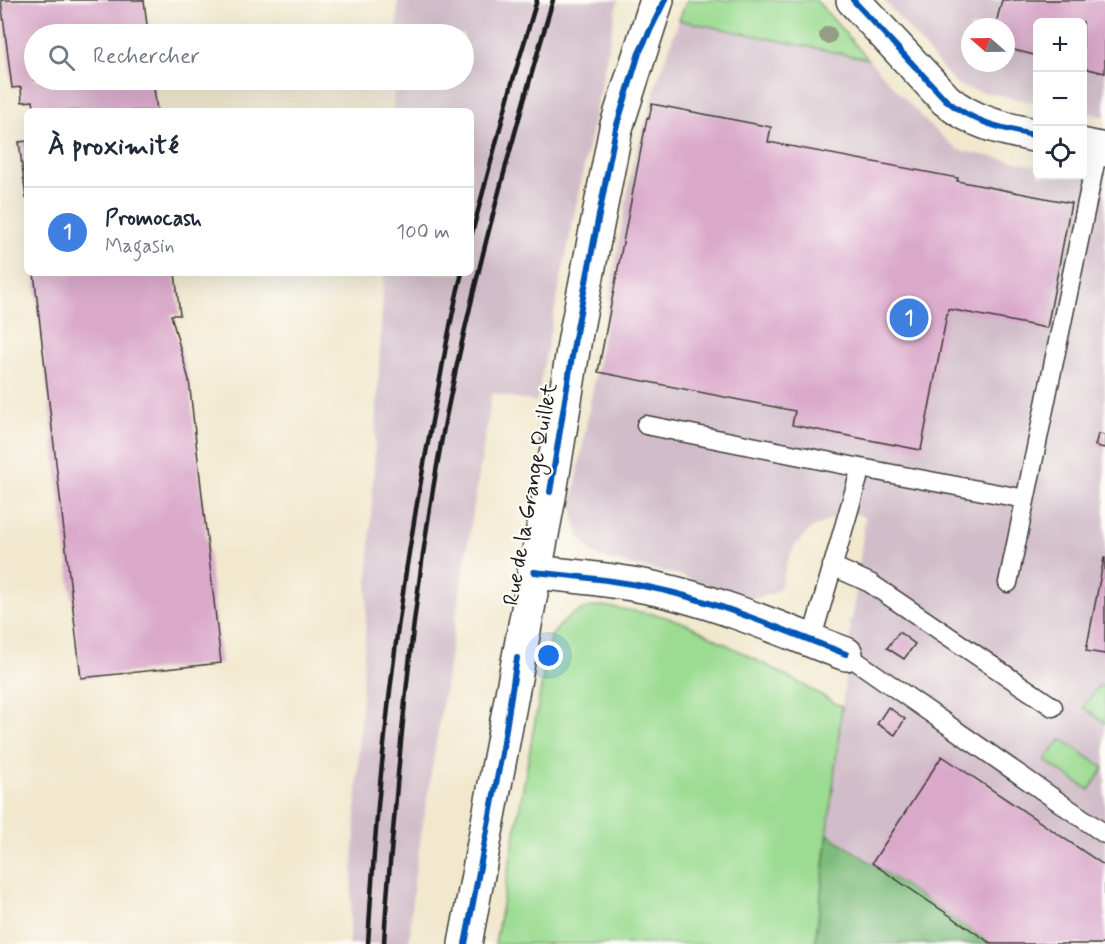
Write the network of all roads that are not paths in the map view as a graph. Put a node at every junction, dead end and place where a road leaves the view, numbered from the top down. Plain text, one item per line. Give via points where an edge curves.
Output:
1 (657, 0) edge
2 (665, 0) edge
3 (854, 0) edge
4 (639, 53) junction
5 (1033, 135) edge
6 (1095, 148) edge
7 (646, 425) dead end
8 (861, 468) junction
9 (1025, 499) junction
10 (832, 566) junction
11 (534, 572) junction
12 (1008, 583) dead end
13 (811, 641) junction
14 (846, 654) joint
15 (1053, 707) dead end
16 (1105, 834) edge
17 (465, 944) edge

1 - 4 street, Rue de la Grange Quillet
2 - 4 street, Rue de la Grange Quillet
3 - 5 street via 959,111 997,127
4 - 11 street, Rue de la Grange Quillet via 616,128
6 - 9 lane
7 - 8 lane
8 - 9 lane
8 - 10 lane
9 - 12 lane
10 - 13 lane
10 - 15 lane via 870,583
11 - 13 street via 674,593
11 - 17 street, Rue de la Grange Quillet
13 - 14 street
14 - 16 lane

